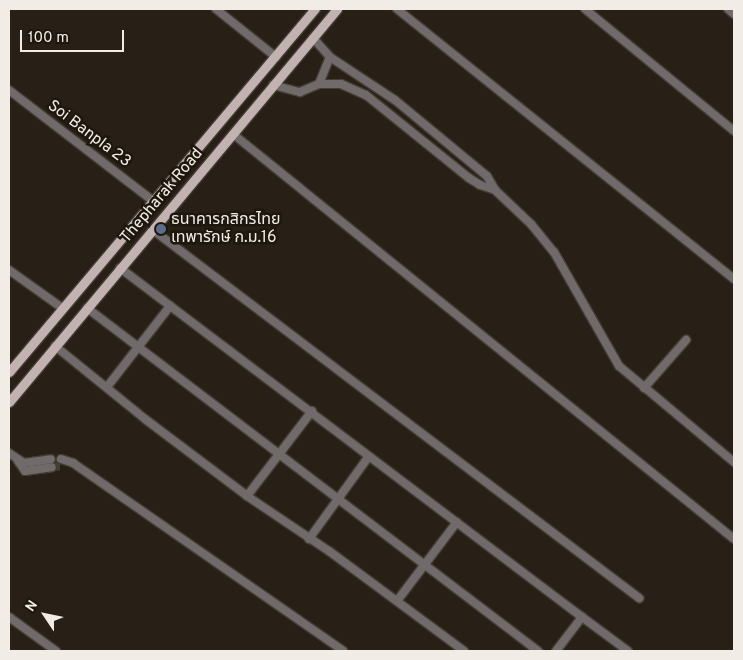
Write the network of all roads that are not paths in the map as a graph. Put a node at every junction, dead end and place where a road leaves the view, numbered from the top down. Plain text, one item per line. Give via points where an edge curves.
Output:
1 (216, 9) edge
2 (315, 9) edge
3 (337, 9) edge
4 (397, 9) edge
5 (584, 9) edge
6 (728, 9) edge
7 (734, 14) edge
8 (313, 38) junction
9 (276, 57) junction
10 (330, 57) junction
11 (346, 69) junction
12 (319, 84) junction
13 (341, 84) junction
14 (273, 85) junction
15 (9, 90) edge
16 (734, 131) edge
17 (232, 134) junction
18 (495, 190) junction
19 (152, 200) junction
20 (153, 230) junction
21 (120, 268) junction
22 (9, 270) edge
23 (734, 279) edge
24 (170, 306) junction
25 (62, 308) junction
26 (87, 308) junction
27 (686, 340) dead end
28 (55, 346) junction
29 (138, 346) junction
30 (9, 372) edge
31 (107, 387) junction
32 (644, 388) junction
33 (9, 402) edge
34 (312, 411) junction
35 (279, 453) junction
36 (9, 454) edge
37 (369, 456) junction
38 (18, 460) junction
39 (41, 461) junction
40 (61, 462) tunnel mouth
41 (734, 462) edge
42 (43, 469) junction
43 (247, 496) junction
44 (338, 498) junction
45 (457, 522) junction
46 (309, 539) junction
47 (734, 539) edge
48 (425, 563) junction
49 (639, 598) dead end
50 (397, 601) junction
51 (9, 617) edge
52 (582, 617) junction
53 (56, 651) edge
54 (343, 651) edge
55 (464, 651) edge
56 (538, 651) edge
57 (556, 651) edge
58 (628, 651) edge

1 - 9 street
2 - 9 main road, Thepharak Road
3 - 8 main road, Thepharak Road
4 - 23 street
5 - 16 street
6 - 7 street
8 - 10 street
8 - 14 main road, Thepharak Road
9 - 19 main road, Thepharak Road
10 - 11 street
10 - 12 street
11 - 13 street
11 - 18 street via 395,100 487,176
12 - 13 street
12 - 14 street via 300,92
13 - 18 street via 380,104 469,178
14 - 17 main road, Thepharak Road
15 - 19 street, Soi Banpla 23
17 - 20 main road, Thepharak Road
17 - 47 street
18 - 32 street via 531,224 554,252 615,360
19 - 25 main road, Thepharak Road
20 - 21 main road, Thepharak Road
20 - 49 street
21 - 24 street
21 - 26 main road, Thepharak Road
22 - 25 street
24 - 29 street
24 - 34 street
25 - 30 main road, Thepharak Road
26 - 28 main road, Thepharak Road
26 - 29 street
27 - 32 street
28 - 31 street
28 - 33 main road, Thepharak Road
29 - 31 street
29 - 35 street
31 - 43 street
32 - 41 street
34 - 35 street
34 - 37 street
35 - 43 street
35 - 44 street
36 - 38 street
37 - 44 street
37 - 45 street
38 - 39 street via 24,463
38 - 42 street via 25,471
39 - 42 street
39 - 42 street via 51,463
40 - 54 street via 73,464
43 - 46 street
44 - 46 street
44 - 48 street
45 - 48 street
45 - 52 street
46 - 50 street
48 - 50 street
48 - 56 street
50 - 55 street
51 - 53 street
52 - 57 street
52 - 58 street

